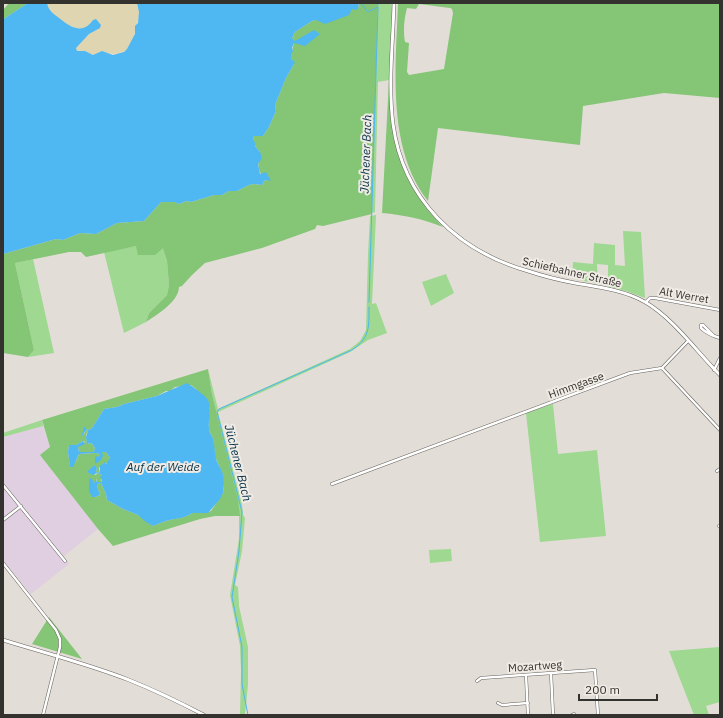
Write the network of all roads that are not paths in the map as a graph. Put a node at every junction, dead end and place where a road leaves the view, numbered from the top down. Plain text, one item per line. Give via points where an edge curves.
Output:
1 (394, 3) edge
2 (646, 302) junction
3 (720, 310) edge
4 (713, 335) junction
5 (720, 338) edge
6 (688, 341) junction
7 (720, 358) edge
8 (662, 368) junction
9 (714, 370) junction
10 (720, 375) edge
11 (720, 430) edge
12 (332, 484) dead end
13 (3, 485) edge
14 (20, 506) junction
15 (3, 520) edge
16 (65, 561) dead end
17 (3, 563) edge
18 (3, 640) edge
19 (58, 656) junction
20 (551, 673) junction
21 (526, 675) junction
22 (477, 681) dead end
23 (498, 703) dead end
24 (528, 703) junction
25 (43, 715) edge
26 (204, 715) edge
27 (528, 715) edge
28 (553, 715) edge
29 (598, 715) edge

1 - 2 street, Schiefbahner Straße via 392,94 395,133 409,177 432,212 466,243 505,264 535,274 622,293
2 - 3 street, Alt Werret via 650,298 655,298
2 - 6 street, Schiefbahner Straße via 662,314
4 - 4 street via 703,325 701,325 702,329
4 - 5 street
6 - 8 street
6 - 9 street, Schiefbahner Straße
7 - 9 street
8 - 11 street
8 - 12 street, Himmgasse via 633,372
9 - 10 street, Schiefbahner Straße
13 - 14 street
14 - 15 street
14 - 16 street
17 - 19 street via 57,632 61,641
18 - 19 street
19 - 25 street
19 - 26 street via 130,681
20 - 21 street, Mozartweg
20 - 28 street
20 - 29 street, Mozartweg via 595,670
21 - 22 street, Mozartweg via 481,678
21 - 24 street
23 - 24 street
24 - 27 street

